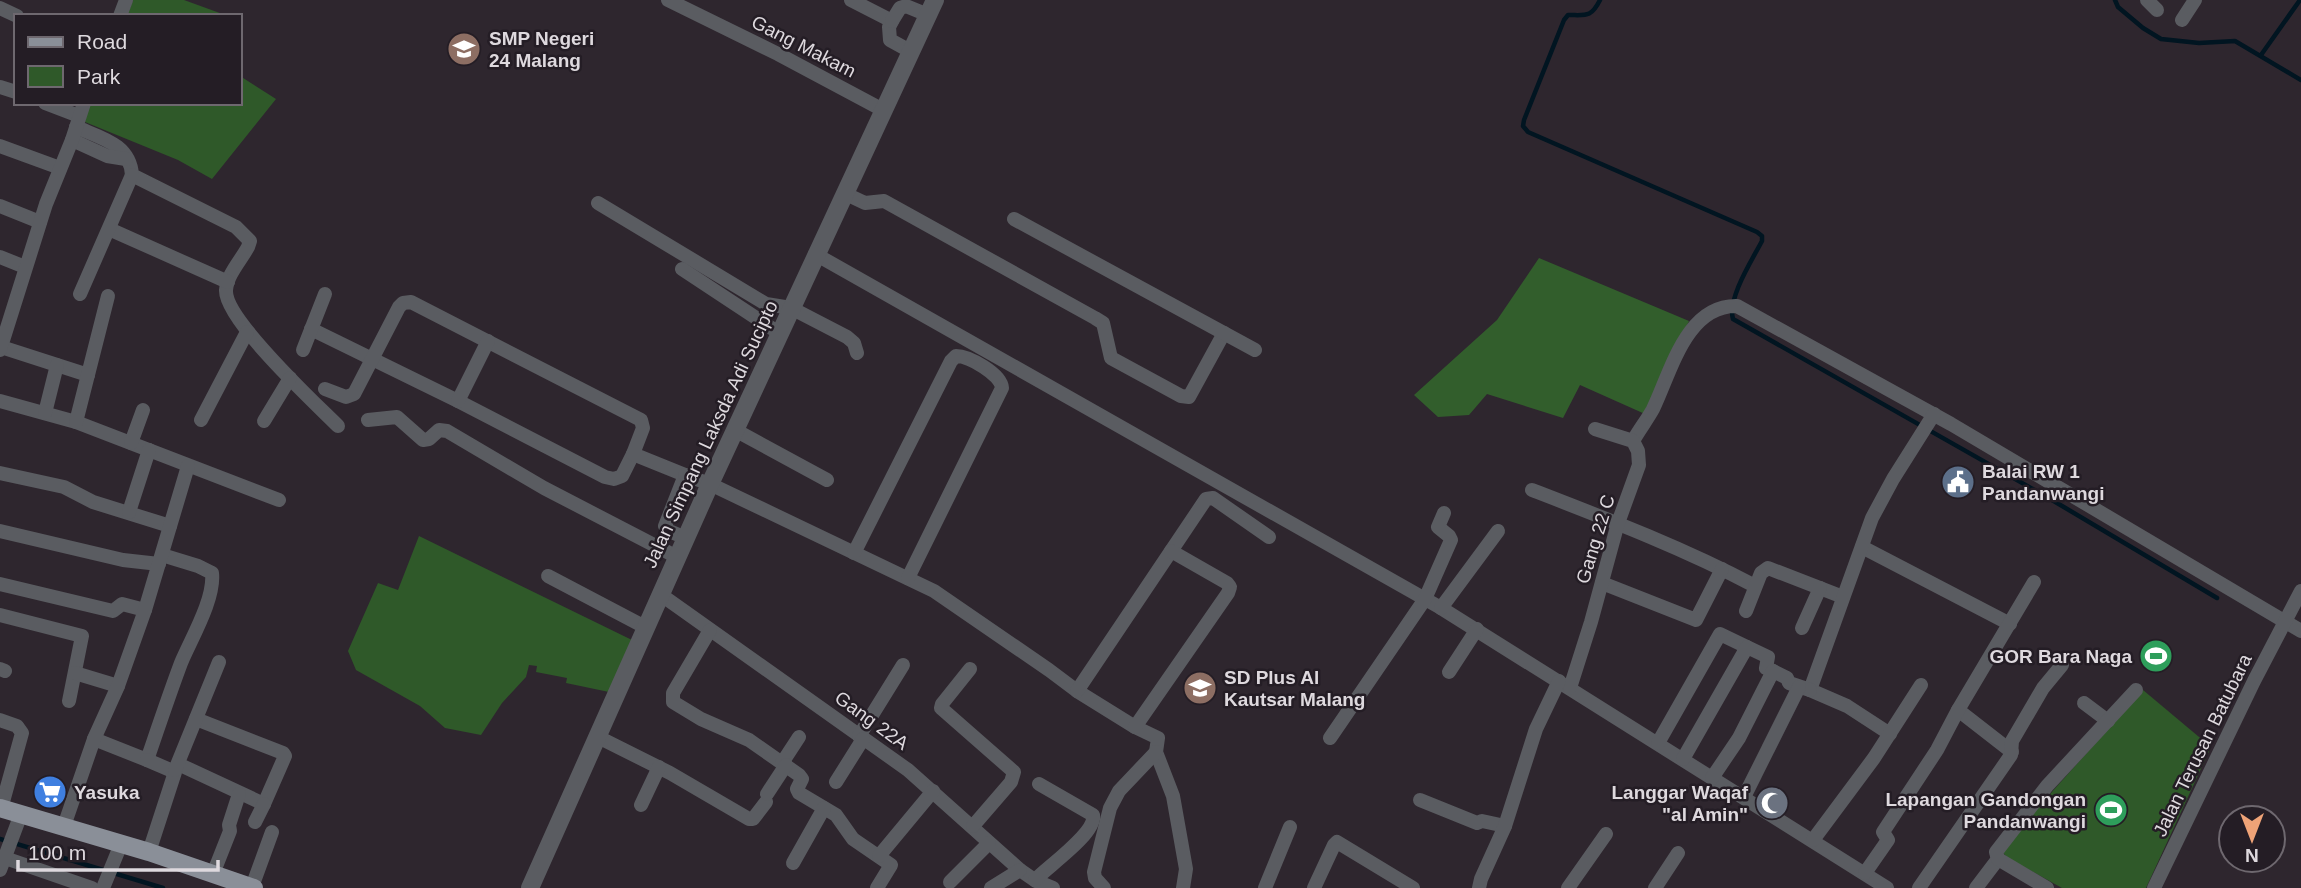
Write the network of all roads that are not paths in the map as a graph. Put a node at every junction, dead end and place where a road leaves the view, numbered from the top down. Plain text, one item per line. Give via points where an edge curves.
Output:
1 (668, 0) edge
2 (850, 0) edge
3 (2195, 0) edge
4 (931, 7) edge
5 (2182, 20) dead end
6 (892, 21) junction
7 (910, 51) junction
8 (48, 105) edge
9 (883, 110) junction
10 (77, 122) edge
11 (0, 146) edge
12 (60, 168) junction
13 (132, 176) junction
14 (846, 194) junction
15 (598, 202) dead end
16 (0, 206) edge
17 (1014, 219) dead end
18 (40, 222) junction
19 (109, 229) junction
20 (815, 254) junction
21 (0, 257) edge
22 (25, 267) junction
23 (682, 269) dead end
24 (228, 282) junction
25 (80, 294) dead end
26 (325, 294) dead end
27 (108, 296) dead end
28 (790, 308) junction
29 (4, 324) edge
30 (311, 329) junction
31 (247, 332) junction
32 (779, 333) junction
33 (1224, 333) junction
34 (488, 341) junction
35 (0, 348) edge
36 (1255, 350) dead end
37 (303, 351) dead end
38 (857, 353) dead end
39 (372, 360) junction
40 (57, 365) junction
41 (88, 375) junction
42 (290, 378) junction
43 (325, 389) dead end
44 (0, 401) edge
45 (458, 401) junction
46 (143, 410) dead end
47 (45, 413) junction
48 (201, 420) dead end
49 (368, 420) dead end
50 (264, 421) dead end
51 (76, 422) junction
52 (1929, 423) junction
53 (338, 426) dead end
54 (1595, 429) dead end
55 (735, 430) junction
56 (1633, 441) junction
57 (131, 443) junction
58 (149, 450) junction
59 (633, 454) junction
60 (188, 466) junction
61 (0, 472) edge
62 (685, 475) junction
63 (827, 480) dead end
64 (710, 484) junction
65 (1532, 490) dead end
66 (279, 500) dead end
67 (129, 512) junction
68 (1444, 513) dead end
69 (1618, 523) junction
70 (170, 526) junction
71 (0, 531) edge
72 (1498, 531) dead end
73 (1269, 537) dead end
74 (686, 538) junction
75 (1862, 547) junction
76 (1171, 551) junction
77 (854, 553) junction
78 (677, 557) junction
79 (160, 560) junction
80 (1722, 569) junction
81 (548, 576) dead end
82 (908, 578) junction
83 (2034, 582) dead end
84 (1602, 583) junction
85 (0, 584) edge
86 (1755, 586) junction
87 (1820, 588) junction
88 (2301, 591) edge
89 (660, 594) junction
90 (1843, 597) junction
91 (1425, 599) junction
92 (1441, 608) junction
93 (145, 610) junction
94 (1746, 611) dead end
95 (0, 615) edge
96 (2285, 620) junction
97 (2011, 624) junction
98 (645, 626) junction
99 (1802, 628) dead end
100 (1477, 629) junction
101 (710, 630) junction
102 (2301, 631) edge
103 (1747, 647) junction
104 (219, 662) dead end
105 (903, 665) dead end
106 (2062, 665) dead end
107 (970, 669) dead end
108 (1773, 671) junction
109 (1449, 672) dead end
110 (75, 673) junction
111 (1564, 684) junction
112 (1921, 685) dead end
113 (118, 686) junction
114 (1804, 689) junction
115 (2136, 690) dead end
116 (1077, 691) junction
117 (69, 701) dead end
118 (2084, 703) dead end
119 (1958, 710) junction
120 (196, 719) junction
121 (0, 720) edge
122 (2108, 721) junction
123 (1135, 727) junction
124 (1890, 734) junction
125 (598, 737) junction
126 (799, 737) dead end
127 (861, 737) junction
128 (1330, 738) dead end
129 (94, 739) junction
130 (1658, 744) junction
131 (1156, 752) junction
132 (2012, 752) junction
133 (1683, 759) junction
134 (146, 760) junction
135 (784, 764) junction
136 (176, 768) junction
137 (659, 768) junction
138 (1712, 778) junction
139 (836, 782) dead end
140 (1040, 783) dead end
141 (933, 791) junction
142 (239, 794) junction
143 (1744, 797) junction
144 (1420, 800) dead end
145 (264, 804) junction
146 (641, 805) dead end
147 (1, 808) edge
148 (824, 808) junction
149 (22, 814) junction
150 (256, 822) dead end
151 (64, 826) junction
152 (973, 827) junction
153 (1290, 827) dead end
154 (1505, 827) junction
155 (272, 832) dead end
156 (1606, 834) dead end
157 (1813, 840) junction
158 (989, 843) junction
159 (121, 844) junction
160 (7, 852) edge
161 (149, 852) junction
162 (1678, 853) dead end
163 (878, 856) junction
164 (1998, 859) junction
165 (793, 863) dead end
166 (1020, 870) junction
167 (1865, 873) junction
168 (213, 874) junction
169 (108, 877) edge
170 (950, 882) dead end
171 (1037, 883) edge
172 (1480, 884) edge
173 (92, 888) edge
174 (253, 888) edge
175 (530, 888) edge
176 (877, 888) edge
177 (991, 888) edge
178 (1053, 888) edge
179 (1104, 888) edge
180 (1183, 888) edge
181 (1265, 888) edge
182 (1314, 888) edge
183 (1413, 888) edge
184 (1496, 888) edge
185 (1568, 888) edge
186 (1655, 888) edge
187 (1887, 888) edge
188 (1919, 888) edge
189 (1976, 888) edge
190 (2047, 888) edge
191 (2154, 888) edge

1 - 9 street, Gang Makam
2 - 6 street
3 - 5 street
4 - 6 street via 900,8
4 - 7 street, Jalan Simpang Laksda Adi Sucipto
6 - 7 street via 890,40
7 - 9 street, Jalan Simpang Laksda Adi Sucipto
8 - 10 street
9 - 14 street, Jalan Simpang Laksda Adi Sucipto
10 - 12 street
10 - 13 street via 124,150
11 - 12 street
12 - 18 street
13 - 19 street
13 - 24 street via 246,235 250,244
14 - 20 street, Jalan Simpang Laksda Adi Sucipto
14 - 33 street via 864,203 884,201 1096,318 1103,323 1111,358 1181,396 1189,397
15 - 28 street via 766,304
16 - 18 street
17 - 33 street
18 - 22 street
19 - 24 street
19 - 25 street
20 - 28 street, Jalan Simpang Laksda Adi Sucipto
20 - 91 street
21 - 22 street
22 - 29 street
23 - 32 street
24 - 31 street via 228,304
26 - 30 street
27 - 41 street
28 - 32 street, Jalan Simpang Laksda Adi Sucipto
28 - 38 street via 847,337
29 - 35 street
30 - 37 street
30 - 39 street
31 - 42 street
31 - 48 street
32 - 55 street, Jalan Simpang Laksda Adi Sucipto
33 - 36 street
34 - 39 street via 407,302 399,307
34 - 45 street
34 - 59 street via 641,420 643,428
35 - 40 street
39 - 43 street via 352,395
39 - 45 street
40 - 41 street
40 - 47 street
41 - 51 street
42 - 50 street
42 - 53 street
44 - 47 street
45 - 59 street via 609,479 622,475
46 - 57 street
47 - 51 street
49 - 78 street via 397,417 423,440 439,430 447,431
51 - 57 street
52 - 56 street via 1730,306 1692,329 1683,341 1652,411
52 - 75 street via 1872,518
52 - 96 street
54 - 56 street
55 - 63 street
55 - 64 street, Jalan Simpang Laksda Adi Sucipto
56 - 69 street, Gang 22 C via 1639,464
57 - 58 street
58 - 60 street
58 - 67 street
59 - 62 street
60 - 66 street
60 - 70 street
61 - 67 street via 64,487 93,502
62 - 64 street
62 - 74 street via 665,526
64 - 74 street, Jalan Simpang Laksda Adi Sucipto
64 - 77 street
65 - 69 street
67 - 70 street
68 - 91 street via 1438,527 1451,540
69 - 80 street
69 - 84 street, Gang 22 C
70 - 79 street
71 - 79 street via 123,560
72 - 92 street
73 - 76 street via 1209,497
74 - 78 street, Jalan Simpang Laksda Adi Sucipto
75 - 90 street
75 - 97 street
76 - 116 street
76 - 123 street via 1230,587
77 - 82 street
77 - 82 street via 951,361 965,357 998,376 1002,388
78 - 89 street, Jalan Simpang Laksda Adi Sucipto
79 - 93 street
79 - 134 street via 203,567 213,577 196,635 181,663
80 - 84 street via 1696,620
80 - 86 street
81 - 98 street
82 - 116 street via 949,600
83 - 97 street
84 - 111 street, Gang 22 C
85 - 93 street via 115,611 122,604
86 - 87 street via 1768,568
86 - 94 street
87 - 90 street
87 - 99 street
88 - 96 street, Jalan Terusan Batubara
89 - 98 street, Jalan Simpang Laksda Adi Sucipto
89 - 101 street, Gang 22A
90 - 114 street
91 - 92 street
91 - 128 street
92 - 100 street
93 - 113 street
95 - 110 street via 81,635
96 - 102 street
96 - 191 street, Jalan Terusan Batubara
97 - 119 street
98 - 125 street, Jalan Simpang Laksda Adi Sucipto
100 - 109 street
100 - 111 street
101 - 127 street, Gang 22A
101 - 135 street via 671,700 749,740
103 - 108 street via 1768,657 1766,667
103 - 130 street via 1720,634
103 - 133 street
104 - 120 street
105 - 127 street
106 - 132 street via 2012,741
107 - 152 street via 941,708 1014,772 1011,782
108 - 114 street
108 - 138 street via 1739,738
110 - 113 street
110 - 117 street
111 - 130 street
111 - 154 street, Gang 22 C via 1536,729
112 - 124 street
113 - 129 street
114 - 124 street via 1847,706
114 - 143 street
115 - 122 street
116 - 123 street
118 - 122 street
119 - 132 street
119 - 167 street via 1933,758 1882,832 1888,840
120 - 136 street
120 - 145 street via 285,755
121 - 147 street via 17,726 22,736
122 - 164 street via 2047,786 1996,852
123 - 131 street via 1158,738
124 - 157 street
125 - 137 street
125 - 175 street, Jalan Simpang Laksda Adi Sucipto
126 - 135 street
127 - 139 street
127 - 141 street, Gang 22A
129 - 134 street
129 - 151 street
130 - 133 street
131 - 179 street via 1119,791 1110,808 1094,872
131 - 180 street via 1173,796 1186,869
132 - 188 street
133 - 138 street
134 - 136 street
135 - 137 street via 749,820
135 - 148 street via 802,777 799,793
136 - 142 street
136 - 161 street
137 - 146 street
138 - 143 street
140 - 171 street via 1094,818 1092,826
141 - 152 street, Gang 22A
141 - 163 street
142 - 145 street
142 - 168 street
143 - 157 street
144 - 154 street via 1477,823
145 - 150 street
147 - 149 main road
148 - 163 street via 853,839
148 - 165 street
149 - 151 main road
149 - 160 street
151 - 159 main road
152 - 158 street, Gang 22A
153 - 181 street
154 - 172 street, Gang 22 C
155 - 174 street
156 - 185 street
157 - 167 street
158 - 166 street, Gang 22A
158 - 170 street
159 - 161 main road
159 - 169 street
160 - 173 street
161 - 168 main road
162 - 186 street
163 - 176 street via 891,866
164 - 189 street
164 - 190 street
166 - 171 street, Gang 22A
166 - 177 street
167 - 187 street
168 - 174 main road
171 - 178 street, Gang 22A
172 - 184 street
182 - 183 street via 1337,842

